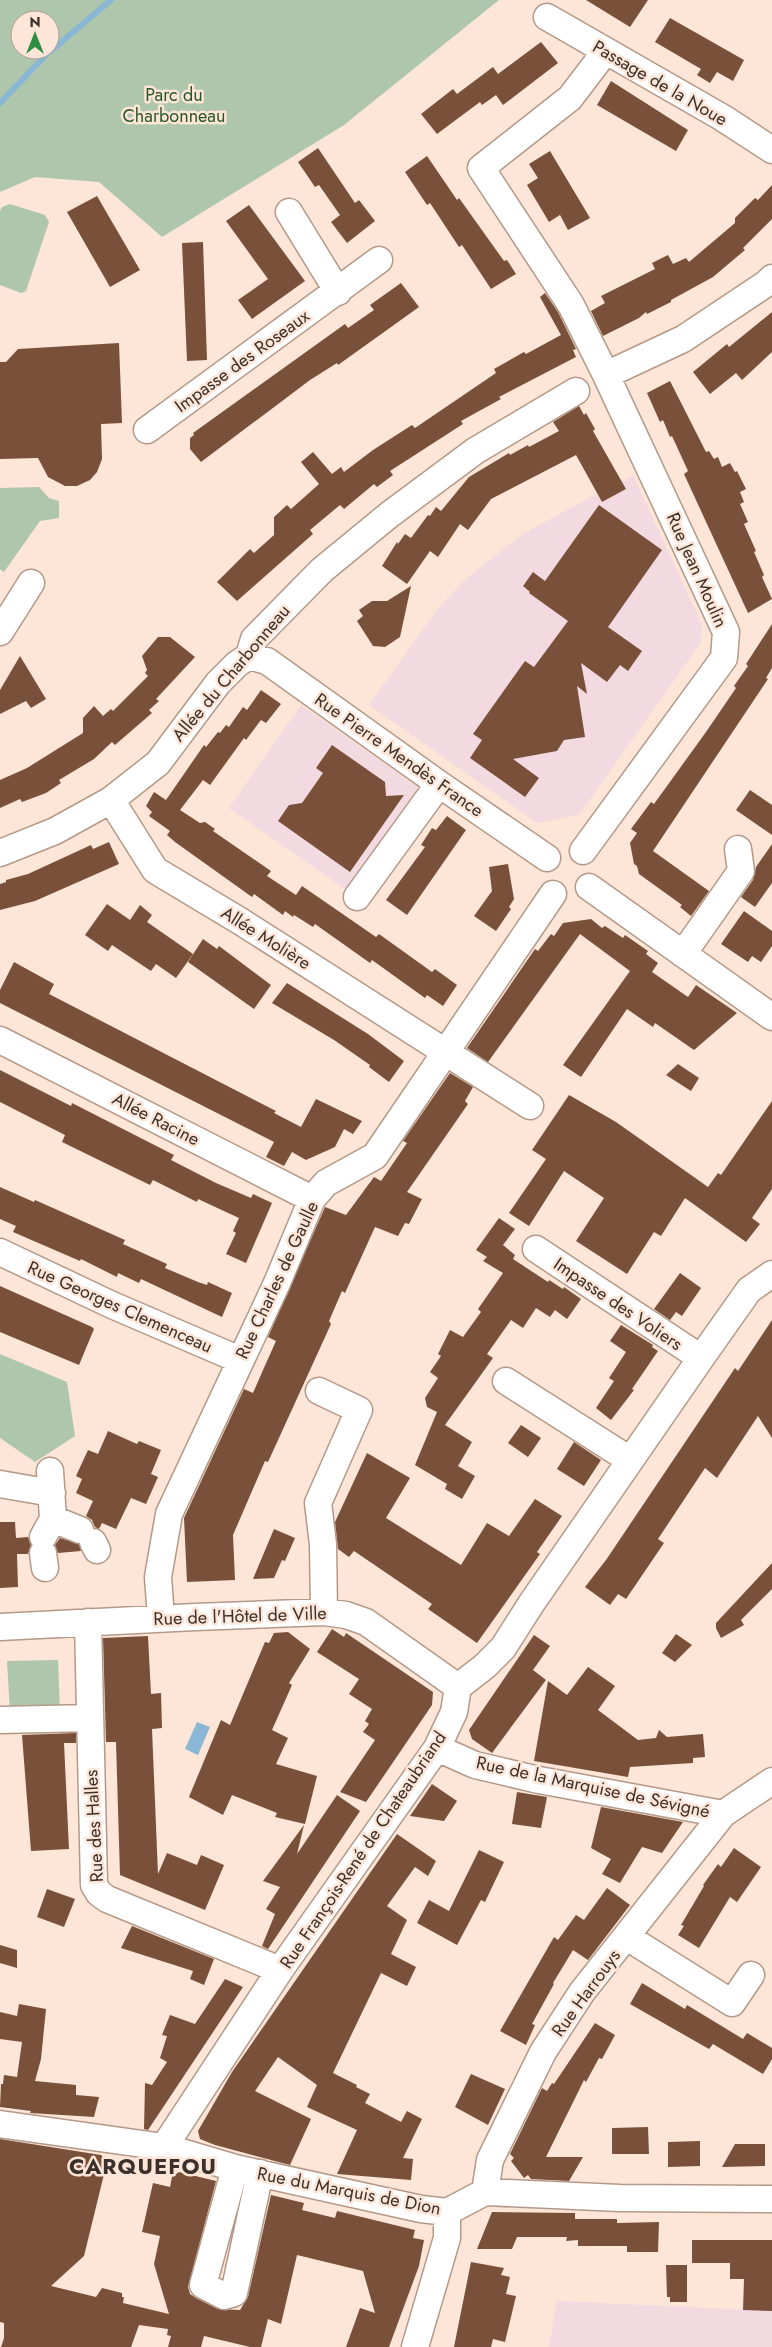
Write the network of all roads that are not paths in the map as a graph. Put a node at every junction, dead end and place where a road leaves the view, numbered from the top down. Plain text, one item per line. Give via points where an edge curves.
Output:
1 (547, 17) dead end
2 (605, 52) junction
3 (772, 150) edge
4 (289, 212) dead end
5 (379, 260) dead end
6 (772, 278) edge
7 (338, 292) junction
8 (606, 375) junction
9 (576, 391) dead end
10 (147, 430) dead end
11 (31, 583) dead end
12 (0, 632) edge
13 (249, 656) junction
14 (439, 784) junction
15 (111, 800) junction
16 (738, 849) dead end
17 (583, 852) junction
18 (0, 853) edge
19 (547, 858) junction
20 (589, 887) junction
21 (553, 894) junction
22 (356, 897) dead end
23 (683, 954) junction
24 (772, 1017) edge
25 (0, 1040) edge
26 (446, 1051) junction
27 (530, 1106) dead end
28 (312, 1199) junction
29 (536, 1249) dead end
30 (0, 1252) edge
31 (772, 1274) edge
32 (700, 1358) junction
33 (240, 1360) junction
34 (506, 1381) dead end
35 (319, 1391) dead end
36 (630, 1460) junction
37 (0, 1484) edge
38 (90, 1541) dead end
39 (324, 1612) junction
40 (161, 1618) junction
41 (88, 1622) junction
42 (0, 1626) edge
43 (458, 1687) junction
44 (90, 1718) junction
45 (0, 1720) edge
46 (437, 1748) junction
47 (772, 1782) edge
48 (723, 1814) junction
49 (627, 1937) junction
50 (280, 1970) junction
51 (751, 1975) dead end
52 (0, 2124) edge
53 (164, 2147) junction
54 (235, 2168) junction
55 (260, 2173) junction
56 (485, 2192) junction
57 (772, 2199) edge
58 (447, 2212) junction
59 (415, 2347) edge

1 - 2 street, Passage de la Noue
2 - 3 street, Passage de la Noue via 723,118
2 - 8 street, Rue Jean Moulin via 570,98 481,168 570,306
4 - 7 street
5 - 7 street, Impasse des Roseaux
6 - 8 street via 683,339
7 - 10 street, Impasse des Roseaux
8 - 17 street, Rue Jean Moulin via 726,632 724,658
9 - 13 street, Allée du Charbonneau via 475,451 389,515 322,570 277,614 254,639
11 - 12 street
13 - 14 street, Rue Pierre Mendès France via 267,661
13 - 15 street, Allée du Charbonneau via 236,664 218,684 158,763
14 - 19 street, Rue Pierre Mendès France
14 - 22 street
15 - 18 street, Allée du Charbonneau via 55,831
15 - 26 street, Allée Molière via 155,870
16 - 23 street via 741,871
17 - 19 street via 568,847 552,852
17 - 20 street via 589,857 594,872
19 - 21 street via 543,881
20 - 21 street via 576,897
20 - 23 street
21 - 26 street, Rue Charles de Gaulle
23 - 24 street
25 - 28 street, Allée Racine
26 - 27 street, Allée Molière
26 - 28 street, Rue Charles de Gaulle via 375,1156 326,1183
28 - 33 street, Rue Charles de Gaulle
29 - 32 street, Impasse des Voliers
30 - 33 street, Rue Georges Clemenceau
31 - 32 street via 749,1290
32 - 36 street
33 - 40 street, Rue Charles de Gaulle via 170,1514 158,1577
34 - 36 street
35 - 39 street via 359,1410 318,1503
36 - 43 street via 504,1648
37 - 38 street via 51,1482 46,1544
39 - 40 street, Rue de l'Hôtel de Ville
39 - 43 street, Rue de l'Hôtel de Ville via 366,1622
40 - 41 street, Rue de l'Hôtel de Ville
41 - 42 street, Rue de l'Hôtel de Ville
41 - 44 street, Rue des Halles
43 - 46 street, Rue François-René de Chateaubriand via 454,1712
44 - 45 street
44 - 50 street, Rue des Halles via 94,1885 99,1893 107,1900
46 - 48 street, Rue de la Marquise de Sévigné via 484,1768
46 - 50 street, Rue François-René de Chateaubriand
47 - 48 street, Rue de la Marquise de Sévigné
48 - 49 street, Rue Harrouys
49 - 51 street via 732,2003
49 - 56 street, Rue Harrouys via 582,1992 543,2052 490,2160
50 - 53 street, Rue François-René de Chateaubriand
52 - 53 street, Rue du Marquis de Dion
53 - 54 street, Rue du Marquis de Dion
54 - 55 street, Rue du Marquis de Dion
54 - 55 street via 202,2285 224,2296 234,2292
55 - 58 street, Rue du Marquis de Dion
56 - 57 street via 620,2198
56 - 58 street, Rue du Marquis de Dion
58 - 59 street via 447,2238

